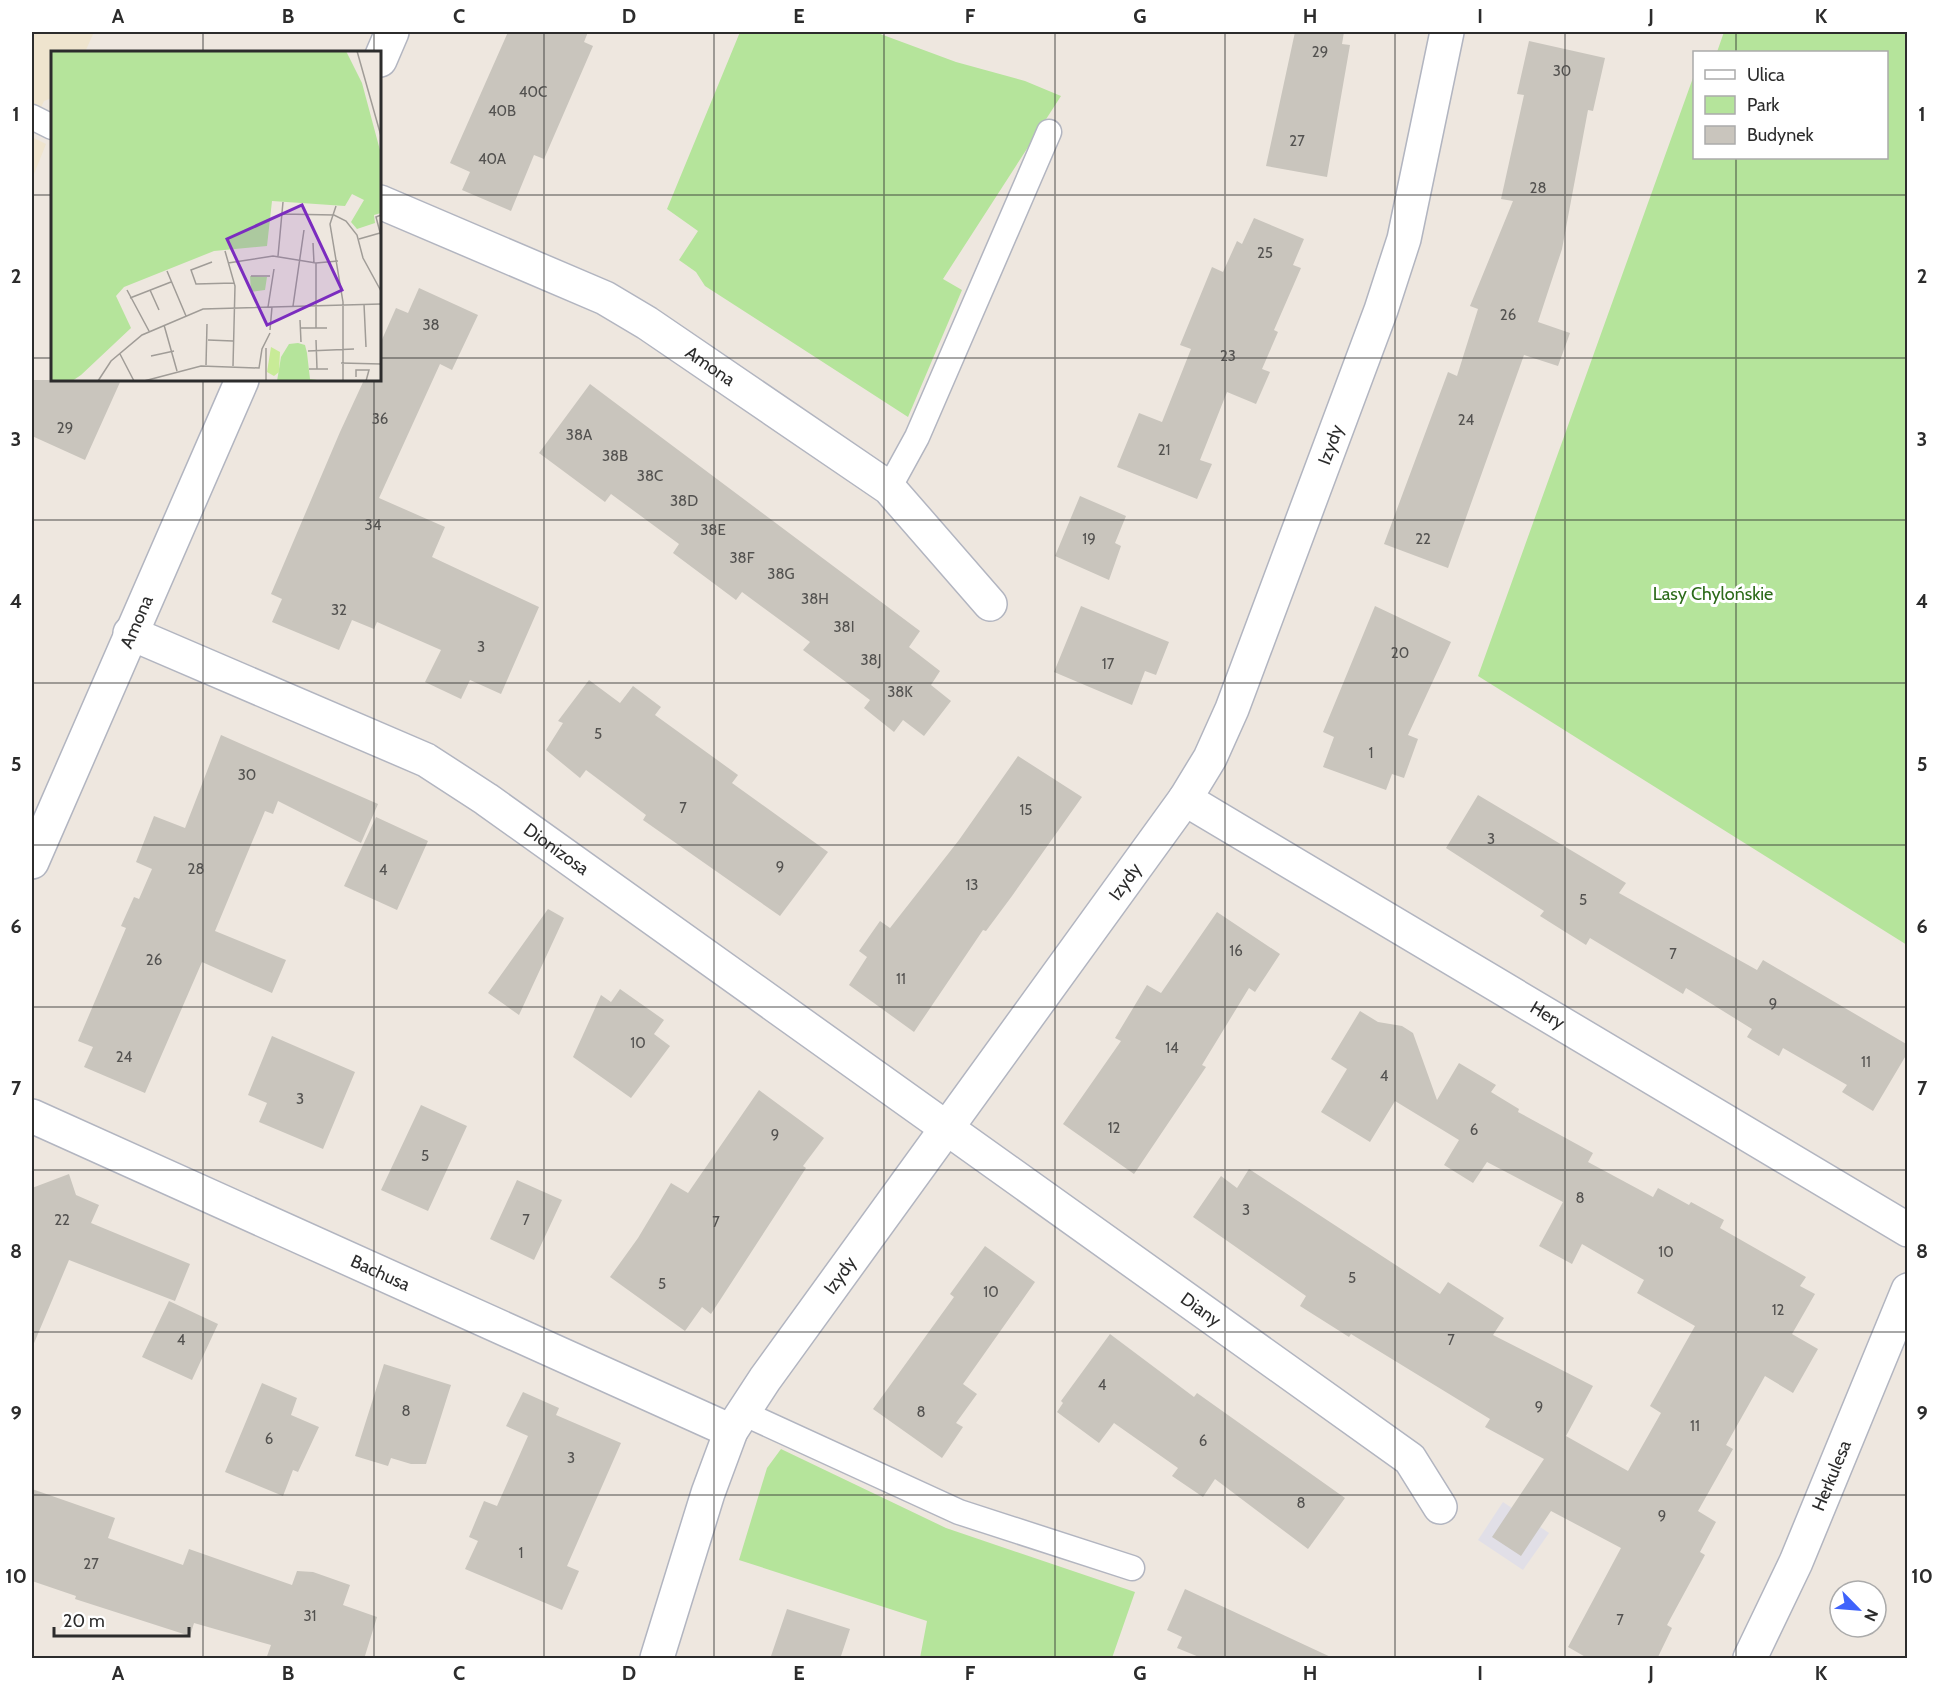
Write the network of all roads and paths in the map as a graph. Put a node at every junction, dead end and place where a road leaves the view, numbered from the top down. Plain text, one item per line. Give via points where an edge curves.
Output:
1 (392, 32) edge
2 (1447, 32) edge
3 (381, 58) edge
4 (32, 117) edge
5 (51, 126) edge
6 (1048, 132) dead end
7 (381, 202) edge
8 (242, 381) edge
9 (889, 488) junction
10 (990, 604) dead end
11 (130, 633) junction
12 (1185, 800) junction
13 (32, 862) edge
14 (32, 1116) edge
15 (948, 1126) junction
16 (1908, 1230) edge
17 (1908, 1290) edge
18 (737, 1422) junction
19 (1440, 1507) dead end
20 (1132, 1568) dead end
21 (657, 1659) edge
22 (1750, 1659) edge

1 - 3 street
2 - 12 street, Izydy via 1414,194 1381,310 1232,709
4 - 5 lane
6 - 9 lane via 917,436
7 - 9 street, Amona via 605,298
8 - 11 street, Amona
9 - 10 street, Amona
11 - 13 street, Amona
11 - 15 street, Dionizosa via 426,760
12 - 15 street, Izydy
12 - 16 street, Hery
14 - 18 street, Bachusa
15 - 18 street, Izydy
15 - 19 street, Diany via 1410,1459
17 - 22 street, Herkulesa via 1796,1562
18 - 20 lane via 959,1512
18 - 21 street, Izydy via 708,1493

